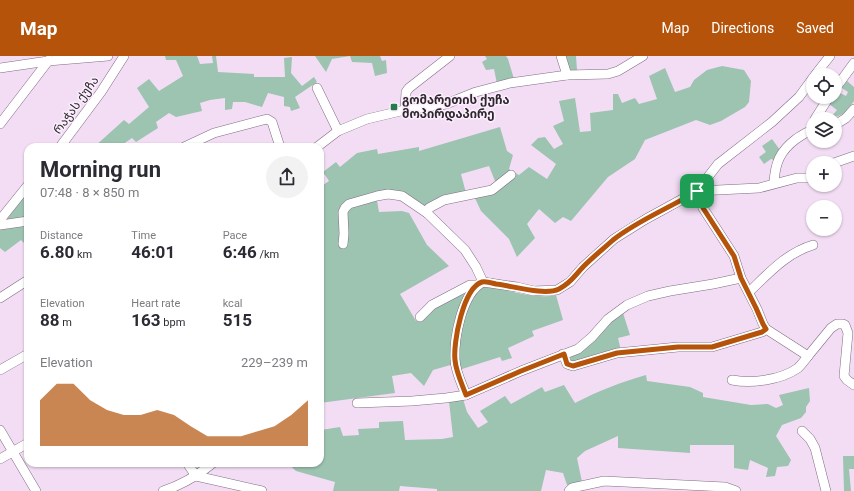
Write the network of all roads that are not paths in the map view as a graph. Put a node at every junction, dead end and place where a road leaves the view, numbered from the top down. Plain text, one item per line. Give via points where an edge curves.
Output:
1 (108, 56) edge
2 (124, 56) edge
3 (450, 56) edge
4 (561, 56) edge
5 (643, 56) edge
6 (830, 56) edge
7 (50, 59) edge
8 (854, 63) edge
9 (0, 68) edge
10 (821, 68) edge
11 (567, 75) junction
12 (842, 79) edge
13 (317, 88) dead end
14 (806, 88) edge
15 (854, 109) edge
16 (405, 110) junction
17 (842, 121) edge
18 (0, 124) edge
19 (338, 131) junction
20 (806, 134) edge
21 (63, 143) edge
22 (193, 143) edge
23 (279, 143) edge
24 (322, 143) edge
25 (854, 156) edge
26 (842, 160) edge
27 (512, 175) dead end
28 (806, 178) edge
29 (774, 183) junction
30 (24, 190) edge
31 (697, 191) junction
32 (427, 213) junction
33 (0, 220) edge
34 (24, 222) edge
35 (0, 225) edge
36 (343, 244) dead end
37 (813, 245) dead end
38 (741, 278) junction
39 (24, 283) edge
40 (480, 283) junction
41 (749, 292) junction
42 (0, 298) edge
43 (420, 318) dead end
44 (766, 329) junction
45 (564, 354) junction
46 (24, 356) edge
47 (808, 356) junction
48 (0, 370) edge
49 (732, 380) dead end
50 (854, 385) edge
51 (466, 395) junction
52 (357, 403) dead end
53 (0, 430) edge
54 (802, 431) dead end
55 (24, 445) edge
56 (12, 452) junction
57 (0, 459) edge
58 (190, 467) edge
59 (208, 467) edge
60 (196, 476) junction
61 (36, 491) edge
62 (163, 491) edge
63 (262, 491) edge
64 (569, 491) edge
65 (736, 491) edge
66 (826, 491) edge

1 - 7 street
2 - 21 street, რაჭას ქუჩა
3 - 16 street via 408,88
4 - 11 street
5 - 11 street via 608,74
6 - 10 street
7 - 9 street
7 - 18 street
8 - 12 street
11 - 16 street via 510,83 476,92 446,104
13 - 19 street
14 - 31 street via 772,122 718,164
15 - 17 street
16 - 19 street via 367,119
19 - 24 street
20 - 29 street via 782,152
22 - 23 street via 214,133 267,119 272,122
25 - 26 street
27 - 32 street via 492,190 444,200 429,208
28 - 29 street
29 - 31 street via 759,188
30 - 33 street
31 - 38 street via 703,208 734,256
31 - 40 street via 614,239 570,282 557,290 534,291
32 - 36 street via 402,196 388,194 353,202 343,212
32 - 40 street via 465,250 476,267
34 - 35 street
37 - 41 street via 787,256
38 - 41 street
38 - 45 street via 670,290 627,305 608,319 592,338 578,349
39 - 42 street
40 - 43 street via 470,285 432,305
40 - 51 street via 465,305 457,336 455,359
41 - 44 street
44 - 45 street via 712,347 678,347 617,353 573,366 567,364
44 - 47 street
45 - 51 street
46 - 48 street
47 - 49 street via 800,366 781,376 749,382
47 - 50 street via 830,328 837,324 845,325 848,333 844,376
51 - 52 street via 412,401
53 - 56 street
54 - 66 street via 815,448
55 - 56 street
56 - 57 street
56 - 61 street
58 - 60 street
59 - 60 street
60 - 62 street
60 - 63 street
64 - 65 street via 572,488 604,481 725,487

